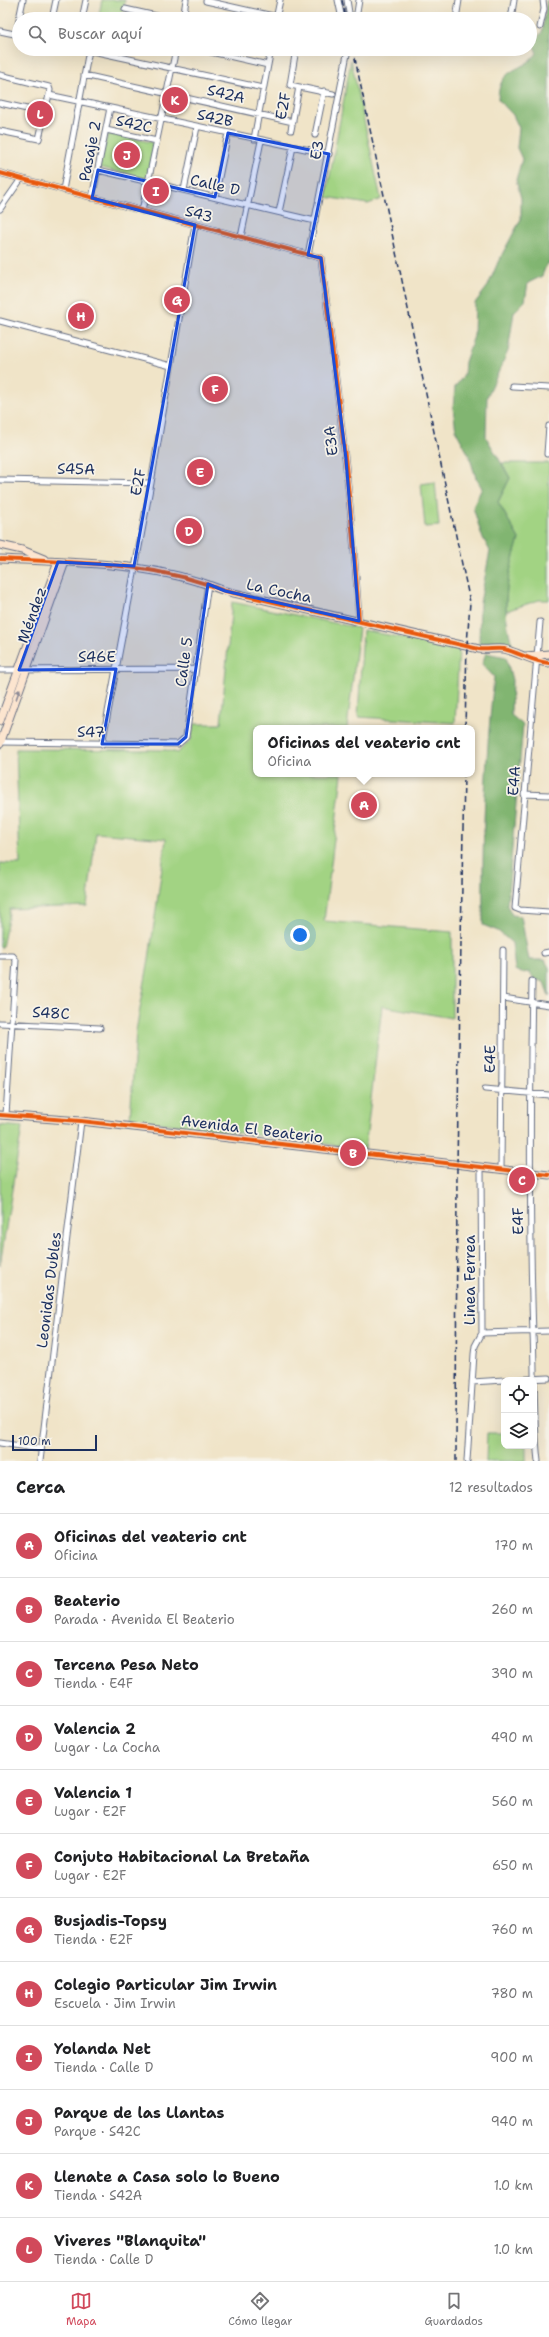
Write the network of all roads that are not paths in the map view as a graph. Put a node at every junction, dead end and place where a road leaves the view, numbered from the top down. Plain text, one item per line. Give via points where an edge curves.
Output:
1 (23, 0) edge
2 (56, 0) edge
3 (86, 0) edge
4 (186, 0) edge
5 (280, 0) edge
6 (338, 0) edge
7 (347, 0) edge
8 (359, 0) edge
9 (459, 0) edge
10 (514, 0) edge
11 (543, 0) edge
12 (206, 1) dead end
13 (125, 9) dead end
14 (20, 12) edge
15 (53, 12) edge
16 (83, 12) edge
17 (138, 12) edge
18 (183, 12) edge
19 (252, 12) edge
20 (278, 12) edge
21 (341, 12) edge
22 (349, 12) edge
23 (357, 12) edge
24 (457, 12) edge
25 (512, 12) edge
26 (540, 27) dead end
27 (0, 31) edge
28 (12, 34) edge
29 (86, 56) edge
30 (115, 56) edge
31 (175, 56) edge
32 (229, 56) edge
33 (270, 56) edge
34 (295, 56) edge
35 (347, 56) edge
36 (268, 65) junction
37 (172, 68) junction
38 (0, 75) edge
39 (84, 75) junction
40 (299, 87) junction
41 (263, 88) junction
42 (324, 92) junction
43 (167, 94) junction
44 (333, 94) dead end
45 (49, 95) junction
46 (78, 101) junction
47 (0, 102) edge
48 (110, 108) junction
49 (45, 113) junction
50 (258, 114) junction
51 (162, 119) junction
52 (293, 122) junction
53 (197, 127) junction
54 (0, 130) edge
55 (106, 130) junction
56 (291, 130) dead end
57 (228, 134) junction
58 (315, 135) dead end
59 (254, 139) junction
60 (261, 141) junction
61 (157, 142) junction
62 (293, 147) junction
63 (328, 154) junction
64 (98, 170) junction
65 (0, 173) edge
66 (21, 179) junction
67 (149, 182) junction
68 (63, 190) junction
69 (184, 190) junction
70 (215, 197) junction
71 (92, 198) junction
72 (248, 205) junction
73 (0, 209) edge
74 (142, 211) junction
75 (279, 212) junction
76 (315, 221) junction
77 (195, 225) junction
78 (241, 237) junction
79 (308, 254) junction
80 (321, 258) joint
81 (0, 321) edge
82 (171, 366) junction
83 (512, 386) dead end
84 (549, 388) edge
85 (549, 426) edge
86 (547, 454) dead end
87 (0, 480) edge
88 (151, 483) junction
89 (0, 546) edge
90 (0, 559) edge
91 (50, 561) junction
92 (61, 562) junction
93 (134, 566) junction
94 (208, 584) junction
95 (359, 621) junction
96 (540, 622) dead end
97 (538, 653) junction
98 (549, 654) edge
99 (526, 656) junction
100 (537, 662) junction
101 (549, 663) edge
102 (116, 669) junction
103 (194, 669) junction
104 (0, 670) edge
105 (19, 670) junction
106 (27, 670) junction
107 (0, 721) edge
108 (182, 742) joint
109 (0, 743) edge
110 (102, 744) junction
111 (524, 794) junction
112 (549, 795) edge
113 (549, 912) edge
114 (503, 950) dead end
115 (0, 956) edge
116 (532, 982) dead end
117 (503, 998) junction
118 (532, 1001) junction
119 (549, 1004) edge
120 (0, 1023) edge
121 (13, 1023) junction
122 (100, 1028) dead end
123 (485, 1089) dead end
124 (502, 1090) junction
125 (530, 1093) junction
126 (549, 1095) edge
127 (3, 1115) edge
128 (81, 1121) junction
129 (481, 1168) junction
130 (501, 1170) junction
131 (529, 1172) junction
132 (549, 1175) edge
133 (549, 1331) edge
134 (533, 1332) junction
135 (482, 1333) junction
136 (535, 1377) edge
137 (549, 1378) edge
138 (537, 1379) edge
139 (501, 1380) edge
140 (472, 1382) junction
141 (534, 1413) edge
142 (0, 1443) edge
143 (41, 1449) junction
144 (40, 1461) edge
145 (467, 1461) edge
146 (538, 1461) edge

1 - 14 street
2 - 15 street
3 - 16 street
4 - 18 street
5 - 20 street
6 - 21 street
7 - 22 street
8 - 23 street
9 - 24 street
10 - 25 street
11 - 26 street
12 - 19 street
13 - 17 street
27 - 28 street
29 - 39 street
30 - 37 street
31 - 37 street
32 - 36 street
33 - 36 street
34 - 40 street via 290,83
35 - 63 street, E3
36 - 41 street
37 - 41 street
37 - 43 street
38 - 45 street via 49,87
39 - 43 street, S42A
39 - 46 street
40 - 42 street
40 - 52 street, E2F
41 - 50 street
42 - 44 street
42 - 58 street
43 - 50 street, S42A
43 - 51 street
45 - 46 street, S42B
45 - 49 street
46 - 48 street, S42B
46 - 68 street
47 - 49 street
48 - 51 street, S42B
48 - 55 street, Pasaje 2
49 - 54 street via 39,139
50 - 52 street, S42A
50 - 59 street
51 - 53 street, S42B
51 - 61 street
52 - 56 street, E2F
53 - 57 street, S42B
53 - 69 street
55 - 61 street, S42C
55 - 64 street, Pasaje 2
57 - 59 street, S42B
57 - 70 street
59 - 60 street, S42B
60 - 62 street, S42B
60 - 72 street
61 - 67 street
62 - 63 street, S42B
62 - 75 street
63 - 76 street, E3
64 - 67 street, Calle D
64 - 71 street, Pasaje 2
65 - 66 street, S43
66 - 68 street, S43
66 - 73 street
67 - 69 street, Calle D
67 - 74 street
68 - 71 street, S43
69 - 70 street, Calle D
70 - 72 street, Calle D
71 - 74 street, S43
72 - 75 street, Calle D
72 - 78 street
74 - 77 street, S43
75 - 76 street, Calle D
76 - 79 street, E3
77 - 78 street, S43
77 - 82 street, E2F
78 - 79 street, S43
79 - 80 street, S43
80 - 95 street, E3A via 346,460
81 - 82 street
82 - 88 street, E2F
83 - 84 street
85 - 86 street
87 - 88 street, S45A
88 - 93 street, E2F
89 - 91 street, La Cocha via 22,550
90 - 91 street, La Cocha
91 - 92 street, La Cocha
92 - 93 street, La Cocha
92 - 105 street, Méndez
92 - 106 street, Méndez
93 - 94 street, La Cocha via 189,577
93 - 102 street, E2F
94 - 95 street, La Cocha via 225,591
94 - 103 street, Calle 5
95 - 99 street, La Cocha via 484,650 496,648
96 - 97 street, E4A
97 - 98 street, La Cocha
97 - 99 street, La Cocha
97 - 100 street, E4A
99 - 100 street, La Cocha
100 - 101 street, La Cocha
100 - 111 street, E4A
102 - 103 street, S46E
102 - 106 street, S46E
102 - 110 street, E2F
103 - 108 street, Calle 5 via 186,737
104 - 105 street, S46E
105 - 106 street, S46E
105 - 107 street, Méndez
109 -> 106 street, Méndez
108 - 110 street, S47
109 - 110 street, S47
111 - 112 street
111 - 113 street, E4A via 516,908
114 - 117 street, E4E
115 - 121 street via 15,958
116 - 118 street, E4F
117 - 118 street
117 - 124 street, E4E
118 - 119 street
118 - 125 street, E4F
120 - 121 street, S48C
121 - 122 street, S48C
121 - 127 street
123 - 124 street
124 - 125 street
124 - 130 street, E4E
125 - 126 street
125 - 131 street, E4F
127 - 128 street, Avenida El Beaterio
128 - 129 street, Avenida El Beaterio
128 - 143 street, Leonidas Dubles
129 - 130 street, Avenida El Beaterio
129 - 135 street, Linea Ferrea
130 - 131 street, Avenida El Beaterio
131 - 132 street, Avenida El Beaterio
131 - 134 street, E4F
133 - 134 street
134 - 135 street
134 - 136 street, E4F
135 - 140 street, Linea Ferrea via 475,1346
137 - 138 street
139 - 140 street
140 - 145 street, Linea Ferrea
141 - 146 street, E4F
142 - 143 street
143 - 144 street, Leonidas Dubles

